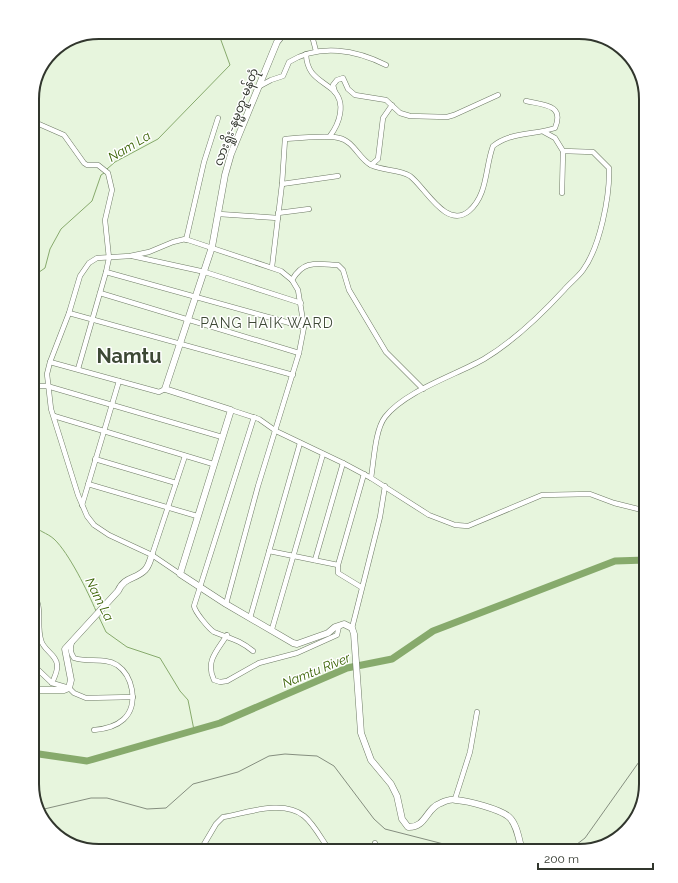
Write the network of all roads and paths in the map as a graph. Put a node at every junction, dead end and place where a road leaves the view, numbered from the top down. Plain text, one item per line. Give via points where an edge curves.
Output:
1 (280, 39) edge
2 (313, 39) edge
3 (316, 51) junction
4 (306, 54) junction
5 (386, 65) dead end
6 (258, 87) junction
7 (335, 92) junction
8 (498, 95) dead end
9 (526, 100) dead end
10 (392, 105) junction
11 (218, 118) dead end
12 (39, 124) edge
13 (544, 132) junction
14 (330, 136) junction
15 (563, 151) junction
16 (371, 165) junction
17 (338, 176) dead end
18 (282, 184) junction
19 (562, 193) dead end
20 (309, 209) dead end
21 (219, 214) junction
22 (278, 215) junction
23 (186, 240) junction
24 (212, 247) junction
25 (130, 256) junction
26 (109, 258) junction
27 (272, 267) junction
28 (106, 272) junction
29 (205, 272) junction
30 (292, 280) junction
31 (100, 292) junction
32 (196, 297) junction
33 (301, 303) junction
34 (69, 312) junction
35 (92, 319) junction
36 (189, 320) junction
37 (304, 327) junction
38 (181, 344) junction
39 (299, 353) junction
40 (50, 362) junction
41 (78, 369) junction
42 (293, 375) junction
43 (119, 381) junction
44 (39, 386) edge
45 (47, 386) junction
46 (165, 389) junction
47 (423, 389) junction
48 (112, 405) junction
49 (231, 410) junction
50 (54, 416) junction
51 (254, 417) junction
52 (103, 431) junction
53 (276, 431) junction
54 (222, 437) junction
55 (300, 443) junction
56 (323, 454) junction
57 (185, 456) junction
58 (95, 459) junction
59 (343, 463) junction
60 (213, 464) junction
61 (364, 474) junction
62 (371, 478) junction
63 (176, 483) junction
64 (88, 484) junction
65 (385, 486) junction
66 (82, 506) junction
67 (168, 508) junction
68 (639, 509) edge
69 (197, 516) junction
70 (269, 551) junction
71 (152, 555) junction
72 (293, 556) junction
73 (315, 560) junction
74 (338, 565) junction
75 (180, 574) junction
76 (200, 587) junction
77 (361, 587) junction
78 (226, 604) junction
79 (39, 606) edge
80 (250, 618) junction
81 (339, 626) junction
82 (272, 629) junction
83 (353, 631) junction
84 (227, 635) junction
85 (74, 637) junction
86 (254, 651) dead end
87 (39, 671) edge
88 (52, 683) junction
89 (69, 688) junction
90 (39, 690) edge
91 (133, 697) junction
92 (478, 712) dead end
93 (94, 730) dead end
94 (455, 800) junction
95 (204, 844) edge
96 (325, 844) edge
97 (520, 844) edge

1 - 6 main road, လားရှိုး-နမ္မတူ-မန်တုံ
2 - 3 street
3 - 4 street
3 - 5 street via 350,52 370,57
4 - 6 street via 289,62 283,76
4 - 7 street via 306,62 316,79
6 - 21 main road, လားရှိုး-နမ္မတူ-မန်တုံ via 231,154
7 - 10 street via 333,85 343,78 348,89 355,95 386,100
7 - 14 street via 341,114 338,126
8 - 10 street via 447,117 410,116 400,113
9 - 13 street via 543,104 558,113 555,128
10 - 16 street via 384,118 378,159
11 - 23 street via 204,162
12 - 26 street via 64,134 84,163 98,165 107,172 112,190 106,220
13 - 15 street via 555,138
13 - 16 street via 512,136 493,146 476,203 468,212 458,216 446,213 408,176
14 - 16 street via 341,138 350,144
14 - 18 street via 285,139
15 - 19 street
15 - 47 street via 593,152 609,168 605,215 584,269 533,321 511,339 485,358
17 - 18 street
18 - 22 street
20 - 22 street
21 - 22 street
21 - 24 main road, လားရှိုး-နမ္မတူ-မန်တုံ
22 - 27 street
23 - 24 street
23 - 25 street
24 - 27 street
24 - 29 main road, လားရှိုး-နမ္မတူ-မန်တုံ
25 - 26 street
25 - 29 street
26 - 28 street
26 - 34 street via 97,258 89,263 80,276
27 - 30 street
28 - 31 street
28 - 32 street
29 - 32 main road, လားရှိုး-နမ္မတူ-မန်တုံ
29 - 33 street
30 - 33 street
30 - 47 street via 304,266 338,265 343,270 349,290 386,352
31 - 35 street
31 - 36 street
32 - 36 main road, လားရှိုး-နမ္မတူ-မန်တုံ
32 - 37 street
33 - 37 street
34 - 35 street
34 - 40 street
35 - 38 street
35 - 41 street
36 - 38 main road, လားရှိုး-နမ္မတူ-မန်တုံ
36 - 39 street
37 - 39 street
38 - 42 street
38 - 46 main road, လားရှိုး-နမ္မတူ-မန်တုံ
39 - 42 street
40 - 41 street
40 - 45 street
41 - 43 street
42 - 53 street
43 - 46 street via 159,392
43 - 48 street
44 - 45 street
45 - 48 street
45 - 50 street
46 - 49 main road
47 - 62 street via 393,408 379,426
48 - 52 street
48 - 54 street
49 - 51 street
49 - 54 main road
50 - 52 street
50 - 66 street
51 - 53 street
51 - 76 street
52 - 57 street
52 - 58 street
53 - 55 street
53 - 78 street via 258,486
54 - 60 main road
55 - 56 street
55 - 70 street
56 - 59 street
56 - 72 street
57 - 60 street
57 - 63 street
58 - 63 street
58 - 64 street
59 - 61 street
59 - 73 street
60 - 69 main road
61 - 62 street
61 - 74 street
62 - 65 street
63 - 67 street
64 - 66 street
64 - 67 street
65 - 68 street via 429,515 455,525 468,526 542,495 590,494
65 - 77 street via 374,544
66 - 71 street via 94,525
67 - 69 street
67 - 71 street
69 - 75 main road
70 - 72 street
70 - 80 street
71 - 75 street
71 - 85 main road via 146,569 122,583 118,591
72 - 73 street
72 - 82 street
73 - 74 street
74 - 77 street via 338,573
75 - 76 main road
76 - 78 main road
76 - 84 street via 194,602 196,613 213,632
77 - 83 street
78 - 80 main road
79 - 88 street via 40,638 43,647 56,660 58,666
80 - 82 main road
81 - 82 main road via 328,633 297,644
81 - 83 main road via 344,624
81 - 84 street via 337,635 330,639 297,653 258,663 227,681 220,682 214,680 209,670 210,662
83 - 94 main road via 361,733 376,768 391,784 397,796 402,819 408,827 416,827 440,803
84 - 86 street via 243,642
85 - 89 main road via 65,648 71,680
85 - 91 street via 70,649 74,658 116,664 130,679
87 - 88 street
88 - 89 street
89 - 90 main road
89 - 91 street via 86,698
91 - 93 street via 130,712 121,721 108,729
92 - 94 street via 470,752
94 - 97 main road via 501,811 510,818
95 - 96 street via 223,817 280,807 305,817

